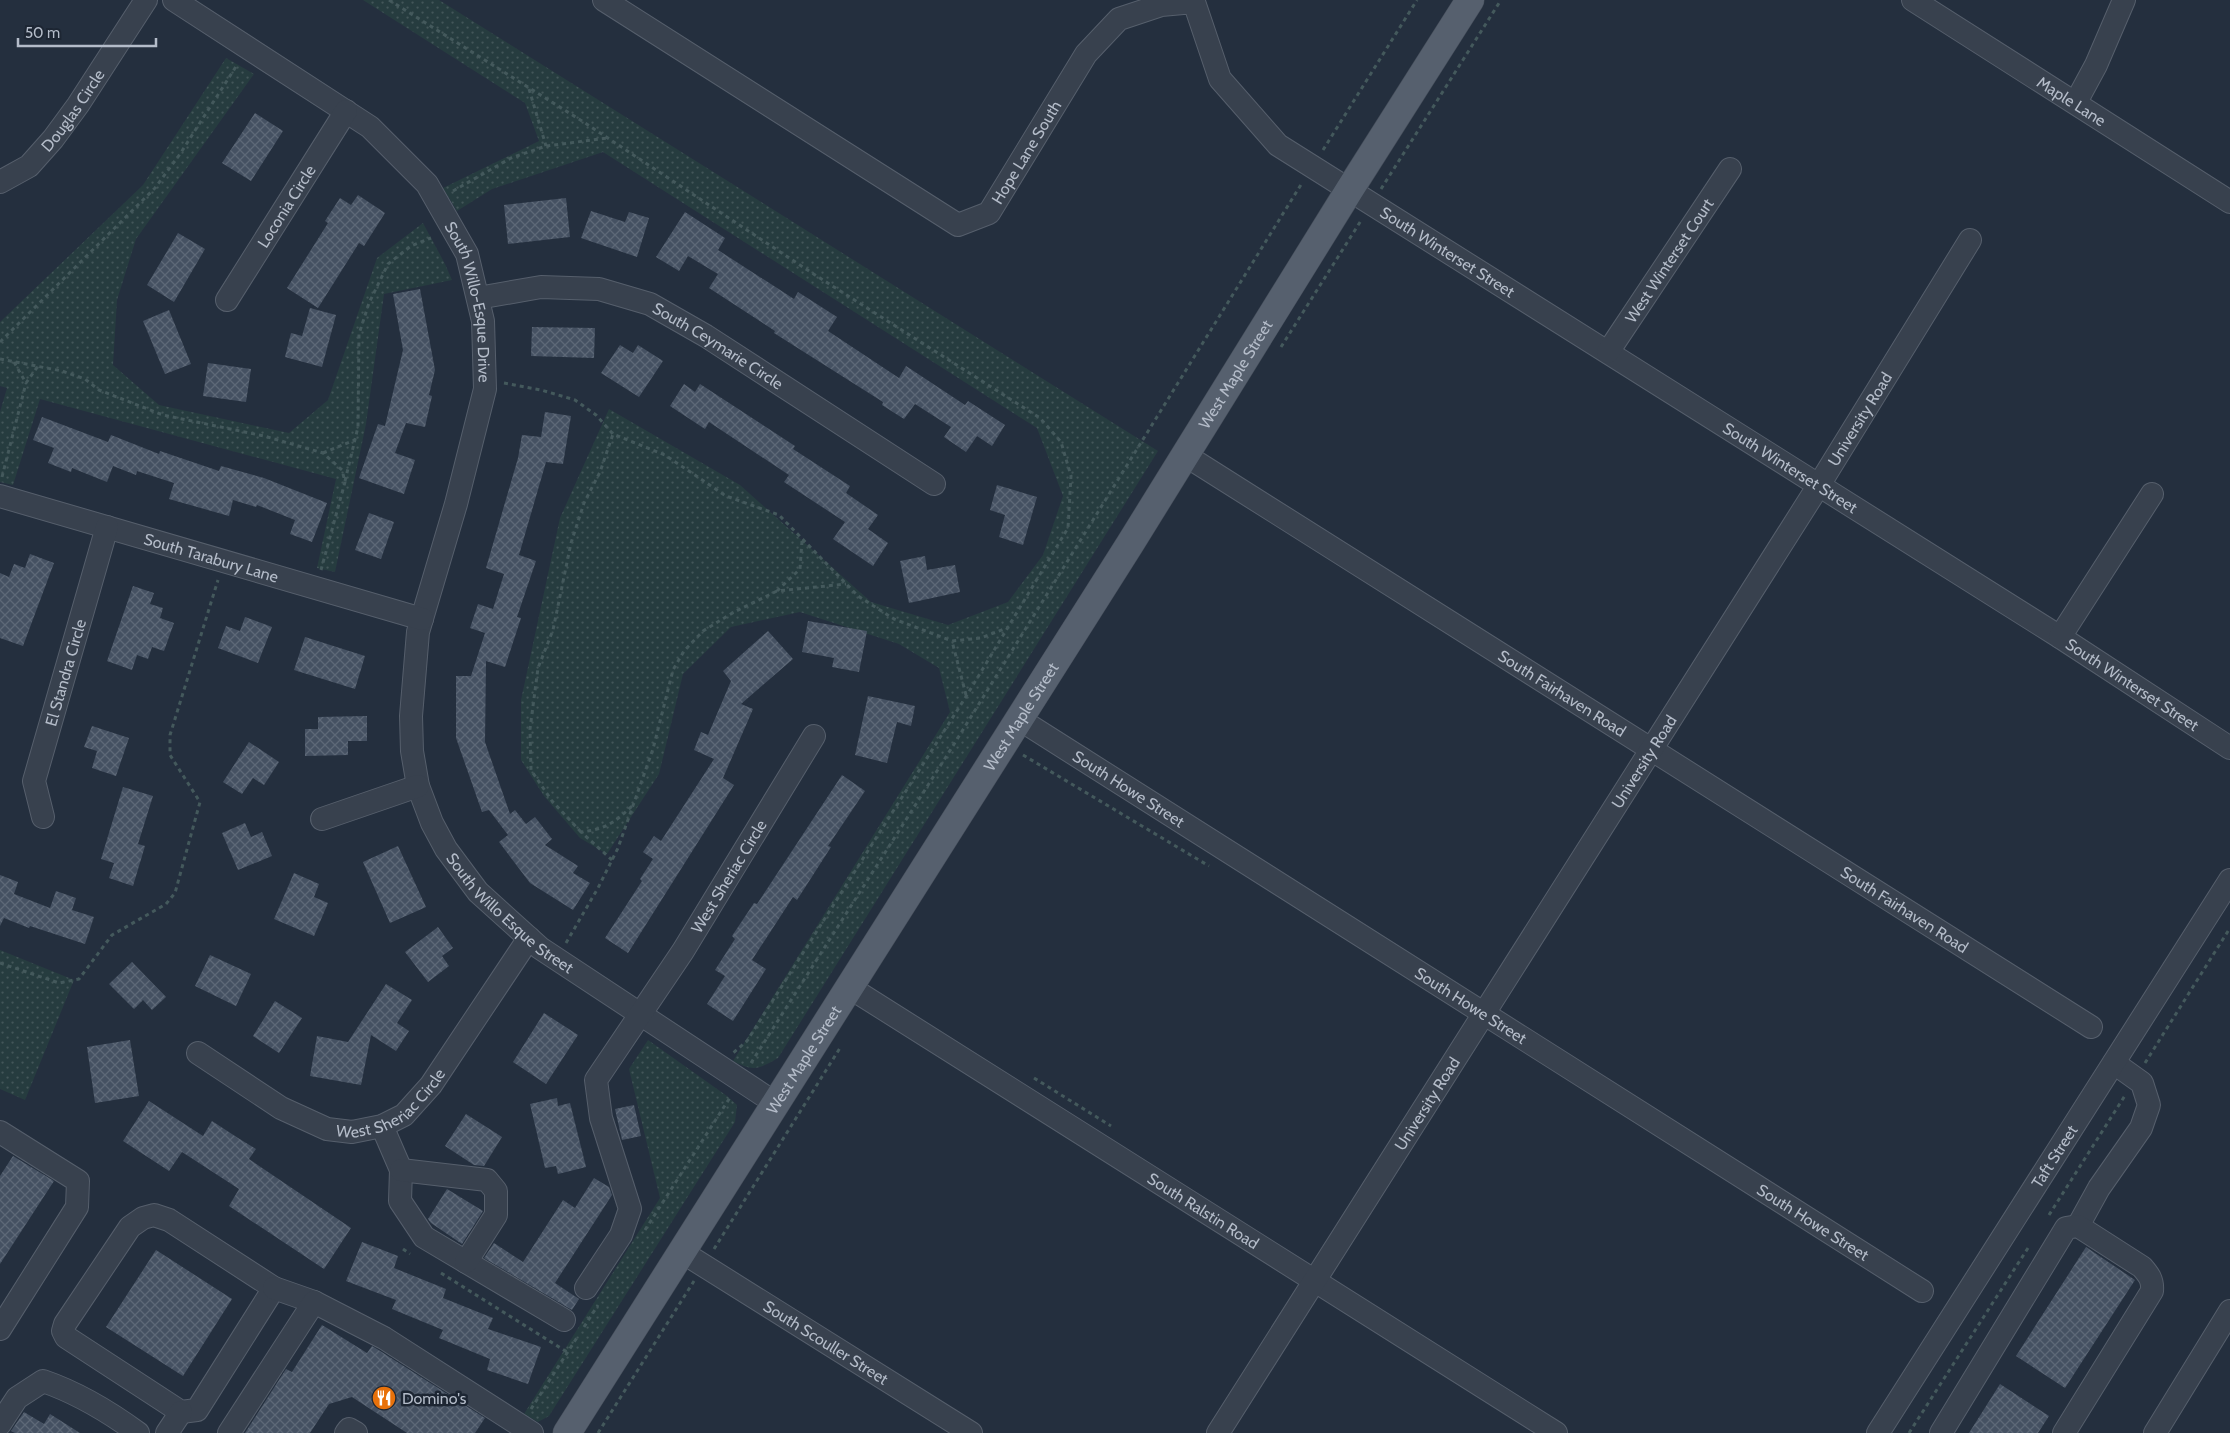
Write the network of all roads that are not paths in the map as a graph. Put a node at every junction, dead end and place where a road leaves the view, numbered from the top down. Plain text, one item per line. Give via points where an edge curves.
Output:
1 (146, 0) edge
2 (174, 0) edge
3 (604, 0) edge
4 (1470, 0) edge
5 (1913, 0) edge
6 (2124, 0) edge
7 (2076, 102) junction
8 (346, 111) junction
9 (1730, 169) dead end
10 (0, 182) edge
11 (1350, 189) junction
12 (2230, 202) edge
13 (1970, 240) dead end
14 (478, 298) junction
15 (227, 300) dead end
16 (1608, 352) junction
17 (1185, 454) junction
18 (934, 484) dead end
19 (1819, 485) junction
20 (1, 486) edge
21 (2152, 494) dead end
22 (106, 527) junction
23 (422, 619) junction
24 (2060, 636) junction
25 (1019, 720) junction
26 (814, 736) dead end
27 (2230, 748) edge
28 (1651, 750) junction
29 (418, 786) junction
30 (43, 817) dead end
31 (322, 819) dead end
32 (2230, 880) edge
33 (529, 938) junction
34 (849, 987) junction
35 (1484, 1014) junction
36 (641, 1015) junction
37 (2091, 1027) dead end
38 (198, 1053) dead end
39 (2114, 1063) junction
40 (775, 1103) junction
41 (382, 1126) junction
42 (0, 1132) edge
43 (400, 1170) junction
44 (2078, 1226) junction
45 (682, 1252) junction
46 (466, 1262) junction
47 (1314, 1281) junction
48 (274, 1288) junction
49 (1922, 1292) dead end
50 (593, 1296) road end
51 (314, 1302) junction
52 (2230, 1311) edge
53 (564, 1320) dead end
54 (0, 1329) edge
55 (181, 1412) junction
56 (0, 1424) edge
57 (527, 1429) edge
58 (138, 1433) edge
59 (167, 1433) edge
60 (230, 1433) edge
61 (346, 1433) edge
62 (356, 1433) edge
63 (567, 1433) edge
64 (971, 1433) edge
65 (1218, 1433) edge
66 (1556, 1433) edge
67 (1878, 1433) edge
68 (1941, 1433) edge
69 (2064, 1433) edge
70 (2155, 1433) edge

1 - 10 street, Douglas Circle via 53,139 30,166
2 - 8 street
3 - 11 street, Hope Lane South via 958,225 989,213 1086,54 1119,19 1160,5 1194,2 1220,79 1278,146
4 - 11 main road, West Maple Street
5 - 7 street, Maple Lane
6 - 7 street
7 - 12 street, Maple Lane
8 - 14 street, South Willo-Esque Drive via 370,127 427,184 467,254
8 - 15 street, Loconia Circle
9 - 16 street, West Winterset Court
11 - 16 street, South Winterset Street
11 - 17 main road, West Maple Street
13 - 19 street, University Road
14 - 18 street, South Ceymarie Circle via 542,287 599,289 650,304 706,336
14 - 23 street, South Willo-Esque Drive via 483,321 485,389
16 - 19 street, South Winterset Street
17 - 25 main road, West Maple Street
17 - 28 street, South Fairhaven Road
19 - 24 street, South Winterset Street
19 - 28 street, University Road
20 - 22 street, South Tarabury Lane
21 - 24 street
22 - 23 street, South Tarabury Lane
22 - 30 street, El Standra Circle via 34,781
23 - 29 street, South Willo Esque Street via 418,632 411,716
24 - 27 street, South Winterset Street
25 - 34 main road, West Maple Street
25 - 35 street, South Howe Street
26 - 36 street, West Sheriac Circle
28 - 35 street, University Road
28 - 37 street, South Fairhaven Road
29 - 31 street
29 - 33 street, South Willo Esque Street via 446,849 478,892
32 - 39 street, Taft Street
33 - 36 street, South Willo Esque Street
33 - 41 street, West Sheriac Circle via 431,1085 404,1115
34 - 40 main road, West Maple Street
34 - 47 street, South Ralstin Road
35 - 47 street, University Road
35 - 49 street, South Howe Street
36 - 40 street, South Willo Esque Street
36 - 50 street, West Sheriac Circle via 596,1080 601,1118 630,1209
38 - 41 street, West Sheriac Circle via 281,1108 326,1129 352,1132
39 - 44 street via 2142,1083 2149,1105 2141,1128 2099,1188
39 - 67 street, Taft Street
40 - 45 main road, West Maple Street
41 - 43 street
42 - 54 street via 78,1181 77,1207
43 - 46 street via 400,1201 424,1237
43 - 46 street via 487,1180 496,1191 496,1215
44 - 68 street via 2066,1228
44 - 69 street via 2142,1267 2153,1284 2152,1291
45 - 63 main road, West Maple Street
45 - 64 street, South Scouller Street
46 - 53 street
47 - 65 street, University Road
47 - 66 street, South Ralstin Road
48 - 51 street
48 - 55 street via 197,1410
48 - 55 street via 169,1220 154,1215 142,1218 130,1227 65,1324 63,1332
51 - 57 street via 384,1338
51 - 60 street
52 - 70 street
55 - 59 street
56 - 58 street via 17,1398 43,1381 72,1391
61 - 62 street via 348,1429

